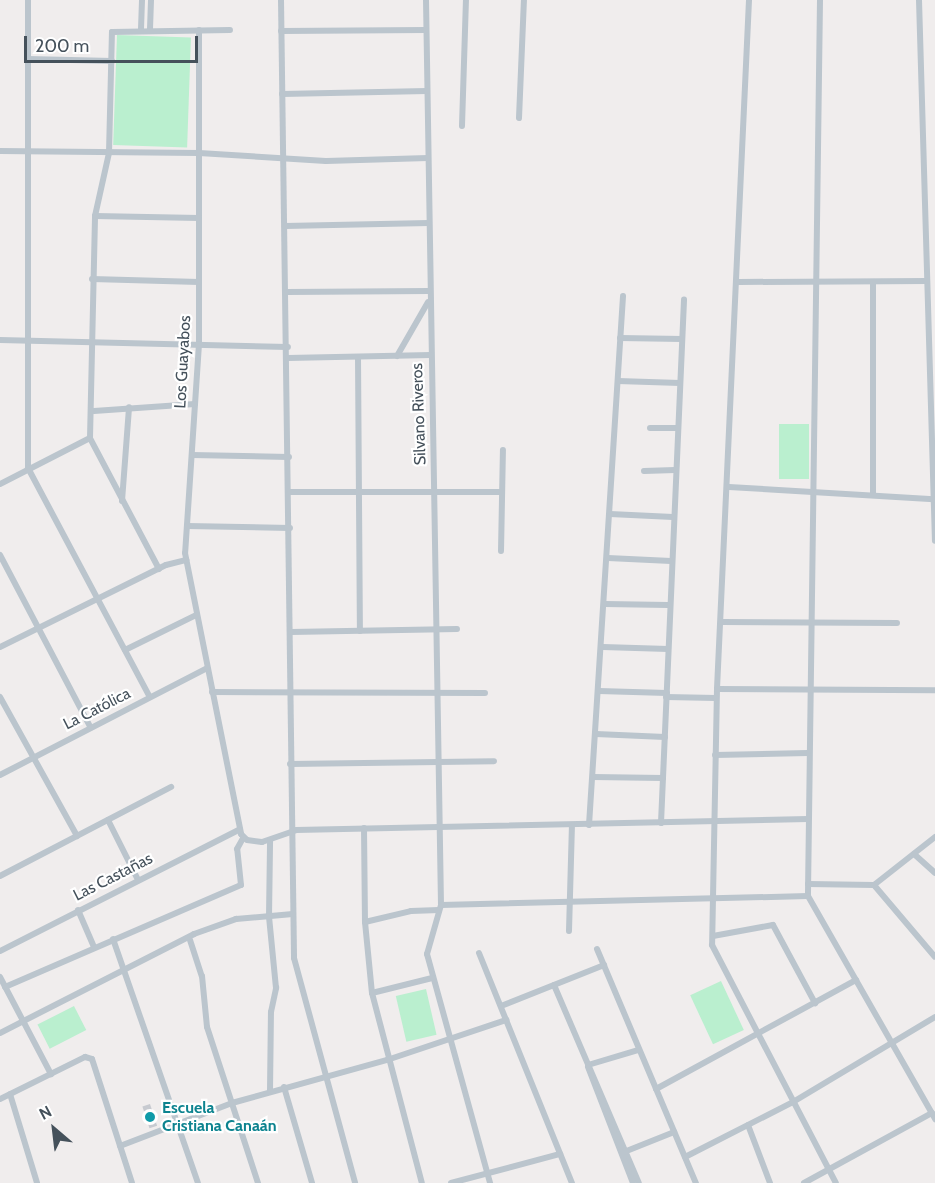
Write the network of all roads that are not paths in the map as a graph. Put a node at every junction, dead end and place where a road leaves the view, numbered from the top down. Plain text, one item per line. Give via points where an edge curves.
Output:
1 (28, 0) edge
2 (142, 0) edge
3 (151, 0) edge
4 (281, 0) edge
5 (426, 0) edge
6 (466, 0) edge
7 (524, 0) edge
8 (748, 0) edge
9 (820, 0) edge
10 (919, 0) edge
11 (141, 29) junction
12 (150, 29) junction
13 (199, 30) junction
14 (230, 30) dead end
15 (426, 30) junction
16 (281, 31) junction
17 (28, 59) junction
18 (112, 61) junction
19 (427, 92) junction
20 (282, 94) junction
21 (519, 118) dead end
22 (462, 126) dead end
23 (0, 151) edge
24 (27, 151) junction
25 (109, 153) junction
26 (199, 153) junction
27 (428, 158) junction
28 (283, 159) junction
29 (95, 216) junction
30 (200, 218) junction
31 (429, 223) junction
32 (285, 226) junction
33 (92, 279) junction
34 (927, 281) junction
35 (200, 282) junction
36 (739, 282) junction
37 (816, 282) junction
38 (873, 282) junction
39 (287, 292) junction
40 (429, 294) junction
41 (623, 296) dead end
42 (684, 300) dead end
43 (620, 338) junction
44 (682, 339) junction
45 (0, 340) edge
46 (26, 341) junction
47 (91, 342) junction
48 (199, 344) junction
49 (288, 347) junction
50 (431, 355) junction
51 (397, 356) junction
52 (358, 357) junction
53 (288, 358) junction
54 (618, 381) junction
55 (680, 383) junction
56 (195, 404) junction
57 (129, 407) junction
58 (94, 411) junction
59 (650, 428) dead end
60 (677, 428) junction
61 (90, 438) junction
62 (503, 450) dead end
63 (192, 455) junction
64 (289, 457) junction
65 (28, 468) junction
66 (675, 470) junction
67 (644, 471) dead end
68 (0, 484) edge
69 (729, 487) junction
70 (290, 492) junction
71 (435, 492) junction
72 (501, 492) junction
73 (814, 492) junction
74 (359, 493) junction
75 (873, 495) junction
76 (934, 499) edge
77 (122, 502) junction
78 (610, 514) junction
79 (673, 517) junction
80 (187, 526) junction
81 (290, 528) junction
82 (935, 541) edge
83 (501, 550) dead end
84 (0, 555) edge
85 (608, 558) junction
86 (186, 560) junction
87 (670, 561) junction
88 (159, 569) junction
89 (100, 598) junction
90 (605, 604) junction
91 (668, 605) junction
92 (196, 615) junction
93 (723, 622) junction
94 (812, 622) junction
95 (897, 623) dead end
96 (39, 628) junction
97 (436, 629) junction
98 (457, 630) dead end
99 (360, 631) junction
100 (291, 632) junction
101 (0, 647) edge
102 (603, 647) junction
103 (668, 649) junction
104 (125, 650) junction
105 (207, 668) junction
106 (717, 689) junction
107 (811, 689) junction
108 (935, 690) edge
109 (212, 692) junction
110 (599, 692) junction
111 (437, 693) junction
112 (485, 693) dead end
113 (291, 694) junction
114 (666, 695) junction
115 (0, 697) edge
116 (150, 698) junction
117 (717, 698) junction
118 (91, 728) junction
119 (596, 734) junction
120 (665, 737) junction
121 (808, 753) junction
122 (715, 754) junction
123 (33, 758) junction
124 (438, 761) junction
125 (494, 761) dead end
126 (290, 764) junction
127 (0, 775) edge
128 (593, 777) junction
129 (663, 778) junction
130 (171, 787) dead end
131 (808, 819) junction
132 (108, 820) junction
133 (714, 820) junction
134 (661, 823) junction
135 (572, 825) junction
136 (589, 825) junction
137 (438, 827) junction
138 (364, 828) junction
139 (239, 830) junction
140 (290, 832) junction
141 (77, 836) junction
142 (935, 837) edge
143 (243, 838) junction
144 (270, 841) junction
145 (914, 854) junction
146 (935, 873) edge
147 (0, 876) edge
148 (138, 880) junction
149 (808, 884) junction
150 (874, 885) junction
151 (808, 896) junction
152 (711, 899) junction
153 (570, 902) junction
154 (440, 908) junction
155 (78, 910) junction
156 (293, 914) junction
157 (269, 917) junction
158 (365, 922) junction
159 (569, 931) dead end
160 (713, 936) junction
161 (113, 939) junction
162 (190, 940) junction
163 (94, 947) junction
164 (597, 949) dead end
165 (0, 951) edge
166 (479, 953) dead end
167 (935, 957) edge
168 (604, 965) junction
169 (127, 969) junction
170 (0, 977) edge
171 (432, 978) junction
172 (856, 980) junction
173 (554, 985) junction
174 (6, 989) junction
175 (372, 993) junction
176 (0, 995) edge
177 (815, 1003) junction
178 (501, 1006) junction
179 (935, 1017) edge
180 (506, 1020) junction
181 (23, 1022) junction
182 (0, 1033) edge
183 (759, 1034) junction
184 (448, 1041) junction
185 (894, 1043) junction
186 (638, 1050) junction
187 (387, 1060) junction
188 (588, 1066) junction
189 (51, 1074) junction
190 (323, 1077) junction
191 (284, 1087) junction
192 (656, 1089) junction
193 (270, 1091) junction
194 (10, 1094) junction
195 (0, 1098) edge
196 (794, 1102) junction
197 (232, 1103) junction
198 (933, 1116) edge
199 (179, 1123) junction
200 (748, 1125) junction
201 (674, 1132) junction
202 (120, 1146) junction
203 (624, 1152) junction
204 (560, 1154) junction
205 (685, 1157) junction
206 (829, 1170) junction
207 (487, 1173) junction
208 (37, 1183) edge
209 (132, 1183) edge
210 (198, 1183) edge
211 (258, 1183) edge
212 (312, 1183) edge
213 (355, 1183) edge
214 (422, 1183) edge
215 (451, 1183) edge
216 (490, 1183) edge
217 (572, 1183) edge
218 (633, 1183) edge
219 (639, 1183) edge
220 (696, 1183) edge
221 (770, 1183) edge
222 (804, 1183) edge
223 (836, 1183) edge

1 - 17 street
2 - 11 street
3 - 12 street
4 - 16 street
5 - 15 street, Silvano Riveros
6 - 22 street
7 - 21 street
8 - 36 street
9 - 37 street
10 - 34 street
11 - 12 street
11 - 18 street via 113,30
12 - 13 street
13 - 14 street
13 - 26 street, Los Guayabos
15 - 16 street
15 - 19 street, Silvano Riveros
16 - 20 street
17 - 18 street
17 - 24 street
18 - 25 street
19 - 20 street
19 - 27 street, Silvano Riveros
20 - 28 street
23 - 24 street
24 - 25 street
24 - 46 street
25 - 26 street
25 - 29 street
26 - 28 street
26 - 30 street, Los Guayabos
27 - 28 street
27 - 31 street, Silvano Riveros
28 - 32 street
29 - 30 street
29 - 33 street
30 - 35 street, Los Guayabos
31 - 32 street
31 - 40 street, Silvano Riveros
32 - 39 street
33 - 35 street
33 - 47 street
34 - 38 street
34 - 76 street
35 - 48 street, Los Guayabos
36 - 37 street
36 - 69 street
37 - 38 street
37 - 73 street
38 - 75 street
39 - 40 street
39 - 49 street
40 - 50 street, Silvano Riveros
40 - 51 street
41 - 43 street
42 - 44 street
43 - 44 street
43 - 54 street
44 - 55 street
45 - 46 street
46 - 47 street
46 - 65 street
47 - 48 street
47 - 58 street
48 - 49 street
48 - 56 street, Los Guayabos
49 - 53 street
50 - 51 street
50 - 71 street, Silvano Riveros
51 - 52 street
52 - 53 street
52 - 74 street
53 - 64 street
54 - 55 street
54 - 78 street
55 - 60 street
56 - 57 street
56 - 63 street, Los Guayabos
57 - 58 street
57 - 77 street
58 - 61 street
59 - 60 street
60 - 66 street
61 - 65 street
61 - 77 street
62 - 72 street
63 - 64 street
63 - 80 street, Los Guayabos
64 - 70 street
65 - 68 street
65 - 89 street
66 - 67 street
66 - 79 street
69 - 73 street
69 - 93 street
70 - 74 street
70 - 81 street
71 - 72 street
71 - 74 street
71 - 97 street, Silvano Riveros
72 - 83 street
73 - 75 street
73 - 94 street
74 - 99 street
75 - 76 street
76 - 82 street
77 - 88 street
78 - 79 street
78 - 85 street
79 - 87 street
80 - 81 street
80 - 86 street, Los Guayabos
81 - 100 street
84 - 96 street
85 - 87 street
85 - 90 street
86 - 88 street
86 - 92 street, Los Guayabos
87 - 91 street
88 - 89 street
89 - 96 street
89 - 104 street
90 - 91 street
90 - 102 street
91 - 103 street
92 - 104 street
92 - 105 street, Los Guayabos
93 - 94 street
93 - 106 street
94 - 95 street
94 - 107 street
96 - 101 street
96 - 118 street
97 - 98 street
97 - 99 street
97 - 111 street, Silvano Riveros
99 - 100 street
100 - 113 street
102 - 103 street
102 - 110 street
103 - 114 street
104 - 116 street
105 - 109 street, Los Guayabos
105 - 116 street, La Católica
106 - 107 street
106 - 117 street
107 - 108 street
107 - 121 street
109 - 113 street
109 - 139 street, Los Guayabos
110 - 114 street
110 - 119 street
111 - 112 street
111 - 113 street
111 - 124 street, Silvano Riveros
113 - 126 street
114 - 117 street
114 - 120 street
115 - 123 street
116 - 118 street, La Católica
117 - 122 street
118 - 123 street, La Católica
119 - 120 street
119 - 128 street
120 - 129 street
121 - 122 street
121 - 131 street
122 - 133 street
123 - 127 street, La Católica
123 - 141 street
124 - 125 street
124 - 126 street
124 - 137 street, Silvano Riveros
126 - 140 street
128 - 129 street
128 - 136 street
129 - 134 street
130 - 132 street
131 - 133 street
131 - 149 street
132 - 141 street
132 - 148 street
133 - 134 street
133 - 152 street
134 - 136 street
135 - 136 street
135 - 137 street
135 - 153 street
137 - 138 street
137 - 154 street, Silvano Riveros
138 - 140 street
138 - 158 street
139 - 143 street, Los Guayabos
139 - 148 street, Las Castañas
140 - 144 street
140 - 156 street
141 - 147 street
142 - 145 street
143 - 144 street
143 - 161 street via 237,849 241,885
144 - 157 street
145 - 146 street
145 - 150 street
148 - 155 street, Las Castañas
149 - 150 street
149 - 151 street
150 - 167 street
151 - 152 street
151 - 172 street
152 - 153 street
152 - 160 street
153 - 154 street
153 - 159 street
154 - 158 street
154 - 171 street, Silvano Riveros via 427,954
155 - 163 street
155 - 165 street, Las Castañas
156 - 157 street
156 - 190 street via 296,970
157 - 162 street via 236,919 194,934
157 - 193 street via 276,988 271,1012
158 - 175 street
160 - 177 street via 773,925
160 - 183 street via 715,952
161 - 163 street
161 - 169 street
162 - 169 street
162 - 197 street via 202,976 207,1027
163 - 174 street
164 - 168 street
166 - 178 street
168 - 173 street
168 - 186 street
169 - 181 street
169 - 199 street
170 - 174 street
171 - 175 street
171 - 184 street, Silvano Riveros
172 - 177 street
172 - 185 street
173 - 178 street
173 - 188 street
174 - 176 street
174 - 181 street
175 - 187 street
177 - 183 street
178 - 180 street
179 - 185 street
180 - 184 street
180 - 204 street
181 - 182 street
181 - 189 street
183 - 192 street
183 - 196 street
184 - 187 street
184 - 207 street, Silvano Riveros
185 - 196 street
185 - 198 street
186 - 188 street
186 - 192 street
187 - 190 street
187 - 214 street
188 - 203 street
189 - 194 street
189 - 202 street via 85,1057 92,1059
190 - 191 street
190 - 213 street
191 - 193 street
191 - 212 street
192 - 201 street
193 - 197 street
194 - 195 street
194 - 208 street
196 - 200 street
196 - 206 street
197 - 199 street
197 - 211 street
198 - 206 street
199 - 202 street
199 - 210 street
200 - 205 street
200 - 221 street
201 - 203 street
201 - 205 street
202 - 209 street
203 - 218 street
203 - 219 street
204 - 207 street
204 - 217 street
205 - 220 street
206 - 222 street
206 - 223 street
207 - 215 street
207 - 216 street, Silvano Riveros

